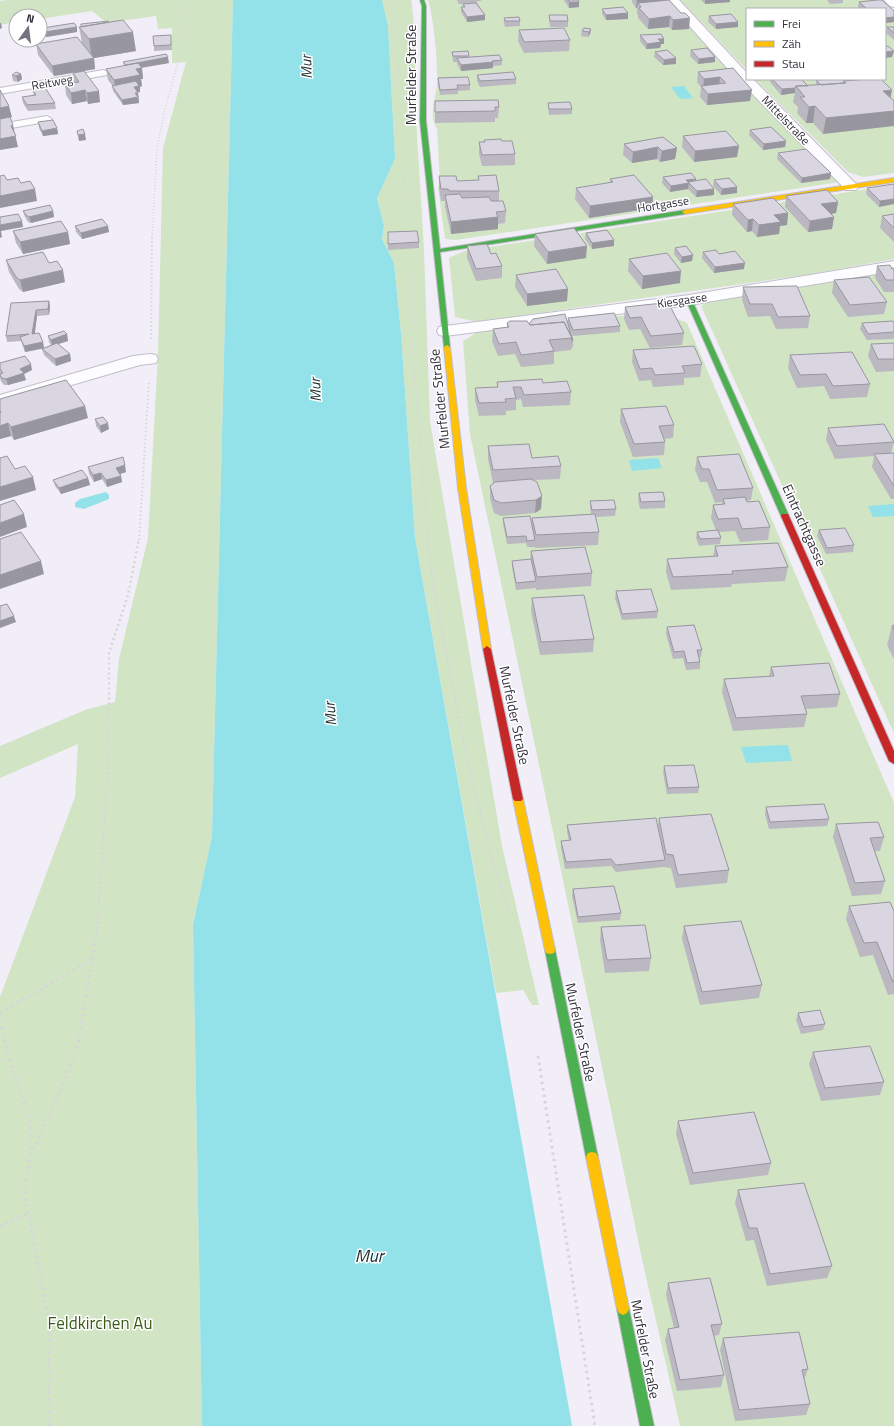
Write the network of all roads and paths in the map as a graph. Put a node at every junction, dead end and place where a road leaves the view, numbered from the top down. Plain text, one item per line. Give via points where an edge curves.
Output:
1 (422, 0) edge
2 (672, 0) edge
3 (890, 0) edge
4 (894, 3) edge
5 (103, 73) dead end
6 (746, 79) edge
7 (747, 80) edge
8 (0, 91) edge
9 (47, 119) edge
10 (0, 127) edge
11 (894, 180) edge
12 (851, 187) junction
13 (436, 251) junction
14 (894, 266) edge
15 (689, 300) junction
16 (446, 331) junction
17 (150, 359) dead end
18 (0, 401) edge
19 (108, 699) dead end
20 (894, 761) edge
21 (510, 915) dead end
22 (92, 959) junction
23 (0, 1013) edge
24 (0, 1021) edge
25 (538, 1052) dead end
26 (31, 1155) junction
27 (27, 1213) junction
28 (0, 1226) edge
29 (49, 1426) edge
30 (595, 1426) edge
31 (647, 1426) edge

1 - 13 street, Murfelder Straße via 423,121
2 - 6 street, Mittelstraße
3 - 4 street
5 - 8 lane, Reitweg
7 - 12 street, Mittelstraße
9 - 10 lane
11 - 12 street, Hortgasse
12 - 13 street, Hortgasse
13 - 16 street, Murfelder Straße
13 - 21 path via 415,251 413,268 413,353 428,549 465,748 496,872
14 - 15 street, Kiesgasse
15 - 16 street, Kiesgasse
15 - 20 street, Eintrachtgasse
16 - 31 street, Murfelder Straße via 462,488 488,656
17 - 18 street via 139,360
19 - 22 path via 109,754 105,833 99,918
22 - 23 path
22 - 26 path via 78,1044 61,1090
24 - 26 path via 8,1056 30,1118
25 - 30 path
26 - 27 path via 24,1190
27 - 28 path
27 - 29 path via 49,1322

